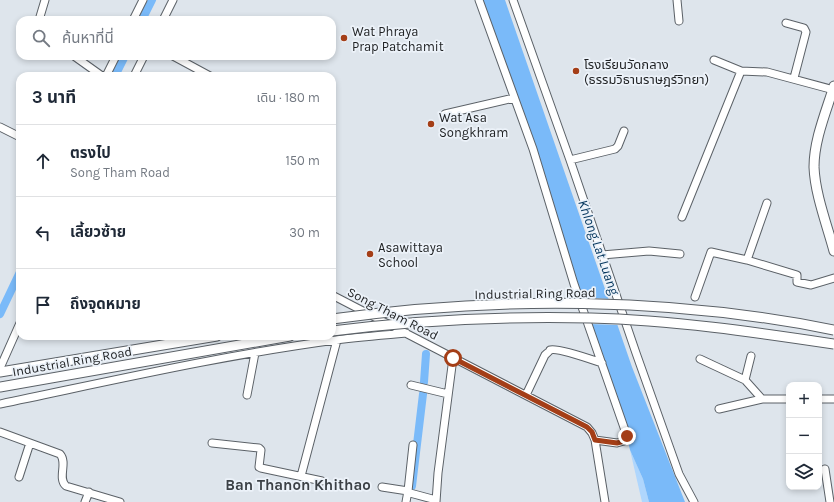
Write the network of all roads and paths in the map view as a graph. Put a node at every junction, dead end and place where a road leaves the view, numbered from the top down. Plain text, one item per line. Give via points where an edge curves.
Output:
1 (44, 0) edge
2 (143, 0) edge
3 (173, 0) edge
4 (478, 0) edge
5 (513, 0) edge
6 (677, 0) edge
7 (40, 16) edge
8 (135, 16) edge
9 (165, 16) edge
10 (679, 21) dead end
11 (786, 23) dead end
12 (80, 60) edge
13 (114, 60) edge
14 (142, 60) edge
15 (180, 60) edge
16 (714, 60) dead end
17 (741, 71) junction
18 (96, 72) edge
19 (108, 72) edge
20 (136, 72) edge
21 (203, 72) edge
22 (794, 78) junction
23 (834, 88) edge
24 (514, 98) junction
25 (445, 114) dead end
26 (0, 127) edge
27 (624, 131) dead end
28 (16, 135) edge
29 (570, 160) junction
30 (767, 203) dead end
31 (682, 217) dead end
32 (834, 251) edge
33 (680, 254) dead end
34 (602, 255) junction
35 (747, 260) junction
36 (834, 278) edge
37 (336, 297) edge
38 (695, 298) dead end
39 (336, 319) edge
40 (336, 330) edge
41 (834, 330) edge
42 (16, 332) edge
43 (406, 333) junction
44 (193, 340) edge
45 (267, 340) edge
46 (337, 340) junction
47 (834, 344) edge
48 (255, 353) junction
49 (751, 356) dead end
50 (453, 358) junction
51 (700, 359) dead end
52 (602, 363) junction
53 (0, 368) edge
54 (0, 372) edge
55 (745, 380) junction
56 (411, 385) dead end
57 (0, 387) edge
58 (247, 394) dead end
59 (448, 394) junction
60 (526, 396) junction
61 (762, 399) junction
62 (786, 399) edge
63 (822, 399) edge
64 (834, 399) edge
65 (0, 404) edge
66 (719, 409) dead end
67 (0, 432) edge
68 (595, 440) junction
69 (212, 442) dead end
70 (30, 443) junction
71 (413, 445) dead end
72 (825, 469) dead end
73 (301, 476) junction
74 (19, 477) dead end
75 (322, 481) dead end
76 (382, 487) dead end
77 (408, 491) junction
78 (89, 492) junction
79 (436, 501) edge
80 (86, 502) edge
81 (120, 502) edge
82 (406, 502) edge
83 (605, 502) edge
84 (694, 502) edge
85 (830, 502) edge

1 - 7 street
2 - 8 street
3 - 9 street
4 - 24 street
5 - 29 street
6 - 10 street
11 - 22 street via 804,28 806,32
12 - 18 street
13 - 19 street
14 - 20 street
15 - 21 street
16 - 17 street
17 - 22 street via 767,72
17 - 31 street
22 - 23 street
23 - 32 main road via 816,144 814,168
24 - 25 street
24 - 52 street
26 - 28 street
27 - 29 street via 615,149
29 - 34 street
30 - 35 street
33 - 34 street via 649,251
34 - 84 street via 679,474
35 - 36 street via 797,275 797,282 809,285
35 - 38 street via 711,252
37 - 43 street, Song Tham Road
39 - 41 main road, Industrial Ring Road, bridge via 494,305 562,304 707,311
40 - 47 main road, Industrial Ring Road, bridge via 444,320 592,318 671,323
42 - 53 street
43 - 46 street
43 - 50 street, Song Tham Road
44 - 54 main road, Industrial Ring Road
45 - 57 main road, Industrial Ring Road
46 - 48 street
46 - 73 street
48 - 58 street
48 - 65 street
49 - 55 street
50 - 59 street
50 - 60 street, Song Tham Road
51 - 55 street
52 - 60 street via 563,351 550,350 545,355
52 - 68 street via 627,436 624,441 617,443
55 - 61 street
56 - 59 street
59 - 79 street
60 - 68 street, Song Tham Road via 587,427
61 - 62 street
61 - 66 street
63 - 64 street
67 - 70 street
68 - 83 street, Song Tham Road
69 - 73 street via 259,448 260,468
70 - 74 street
70 - 78 street via 60,454 64,460 62,479 66,486
71 - 77 street
72 - 85 street
73 - 75 street
76 - 77 street
77 - 79 street
77 - 82 street
78 - 80 street
78 - 81 street

